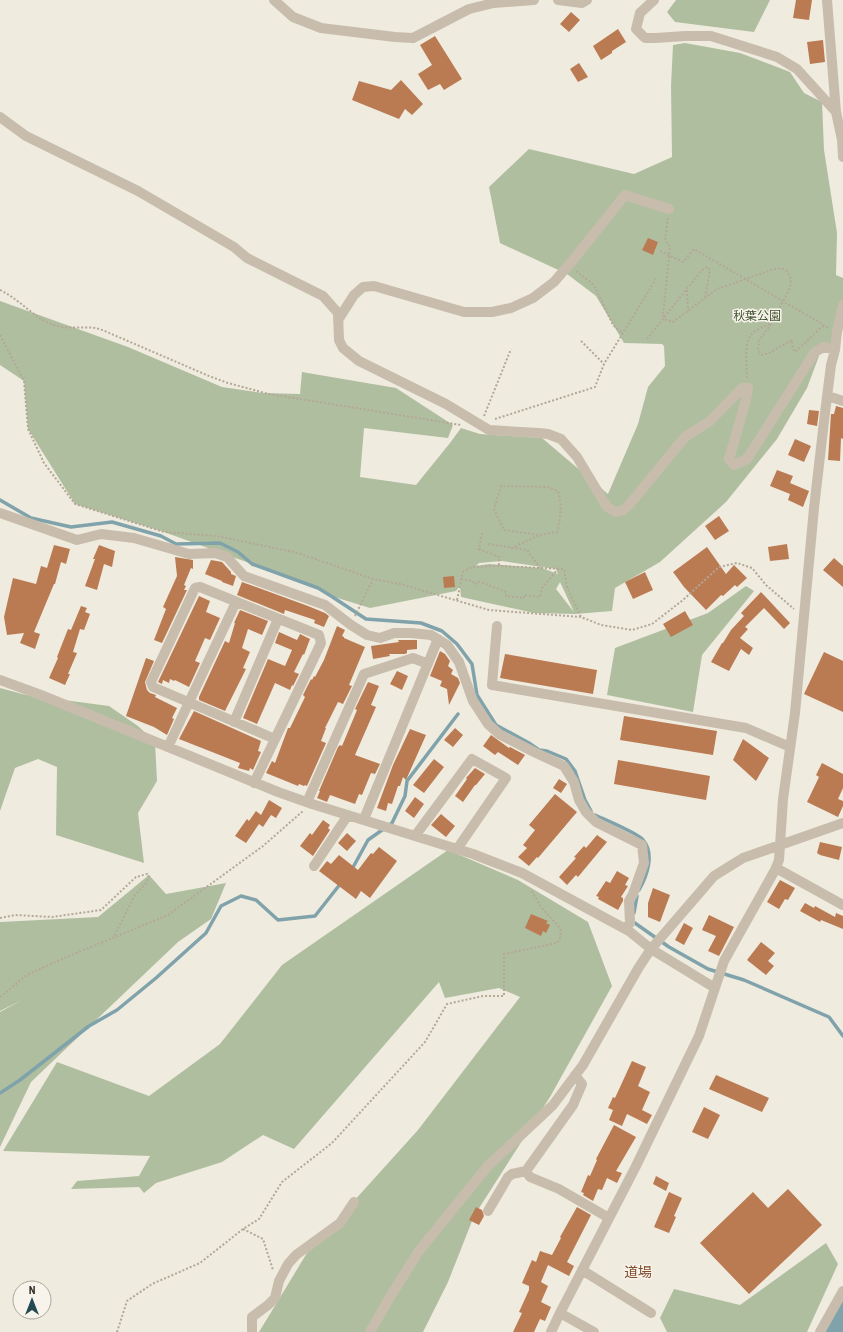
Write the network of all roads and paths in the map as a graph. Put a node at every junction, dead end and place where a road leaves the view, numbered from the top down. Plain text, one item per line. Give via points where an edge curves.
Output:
1 (274, 0) edge
2 (534, 0) edge
3 (558, 0) edge
4 (587, 0) edge
5 (654, 0) edge
6 (827, 0) edge
7 (836, 112) junction
8 (0, 117) edge
9 (843, 157) edge
10 (668, 209) joint
11 (660, 251) dead end
12 (669, 255) junction
13 (568, 266) junction
14 (656, 279) dead end
15 (745, 279) junction
16 (687, 289) junction
17 (0, 290) edge
18 (705, 298) junction
19 (783, 301) junction
20 (843, 305) edge
21 (688, 311) junction
22 (664, 317) junction
23 (338, 320) junction
24 (771, 324) junction
25 (824, 325) junction
26 (837, 332) junction
27 (623, 334) junction
28 (0, 335) edge
29 (647, 339) dead end
30 (581, 341) dead end
31 (511, 349) dead end
32 (835, 350) junction
33 (604, 364) junction
34 (748, 388) junction
35 (828, 396) junction
36 (843, 401) edge
37 (480, 424) junction
38 (465, 426) dead end
39 (0, 513) edge
40 (482, 533) dead end
41 (540, 535) junction
42 (488, 544) dead end
43 (511, 548) junction
44 (499, 566) junction
45 (540, 568) junction
46 (558, 569) junction
47 (373, 579) junction
48 (461, 579) junction
49 (457, 600) junction
50 (236, 602) junction
51 (581, 617) junction
52 (804, 617) junction
53 (278, 619) junction
54 (351, 625) junction
55 (497, 626) dead end
56 (438, 639) junction
57 (428, 664) junction
58 (0, 680) edge
59 (188, 702) junction
60 (234, 722) junction
61 (275, 739) junction
62 (168, 747) junction
63 (790, 747) junction
64 (254, 783) junction
65 (310, 803) junction
66 (348, 815) junction
67 (364, 820) junction
68 (843, 823) edge
69 (415, 836) junction
70 (779, 846) junction
71 (457, 849) junction
72 (314, 866) dead end
73 (776, 868) junction
74 (522, 873) junction
75 (843, 906) edge
76 (0, 918) edge
77 (625, 929) junction
78 (112, 939) junction
79 (653, 947) junction
80 (717, 984) junction
81 (0, 997) edge
82 (575, 1075) junction
83 (526, 1171) junction
84 (354, 1202) dead end
85 (488, 1211) dead end
86 (609, 1218) junction
87 (243, 1229) junction
88 (582, 1270) junction
89 (279, 1287) junction
90 (843, 1290) edge
91 (560, 1313) junction
92 (651, 1313) dead end
93 (117, 1332) edge
94 (252, 1332) edge
95 (370, 1332) edge
96 (551, 1332) edge
97 (594, 1332) edge
98 (820, 1332) edge

1 - 2 street via 293,17 321,28 413,38 468,9 494,3
3 - 4 street via 582,3
5 - 7 street via 640,13 636,29 645,38 711,36 777,56 797,69
6 - 7 street
7 - 9 street
8 - 23 street via 26,136 138,191 234,247 247,258 323,296 338,314
10 - 12 path via 665,240 670,247
10 - 13 street via 625,195
11 - 12 path
12 - 15 path via 684,262 694,249
12 - 22 path
13 - 23 street via 554,282 533,298 511,308 492,312 464,312 374,286 363,287 354,295
13 - 27 path via 594,285 613,325
14 - 27 path
15 - 18 path via 717,289
15 - 19 path
15 - 19 path via 781,268 787,271 791,279 790,288
16 - 18 path via 701,270 707,267 710,270
16 - 21 path
16 - 22 path
17 - 38 path via 52,325 95,328 228,383 269,394
18 - 21 path
19 - 24 path
19 - 25 path
20 - 26 street
21 - 22 path via 673,322
22 - 29 path
23 - 37 street via 339,340 343,348 359,361 446,404
24 - 25 path via 759,340 758,350 762,355 792,340 795,352
24 - 34 path via 754,332 748,342
25 - 26 path
26 - 32 street
27 - 33 path
28 - 47 path via 24,381 28,429 44,463 75,504 164,532 217,536 298,553
30 - 33 path
31 - 37 path
32 - 34 street via 824,347 815,352 747,460 734,465 729,460
32 - 35 street
33 - 37 path via 595,387
34 - 37 street via 742,388 710,421 684,437 629,505 616,512 607,507 577,457 561,439 539,433 489,430
35 - 36 street
35 - 52 street
39 - 54 street via 78,540 101,534 134,538 189,554 215,553 227,557 244,576 325,605
40 - 44 path via 479,549 499,557
41 - 41 path via 557,532 560,523 558,492 548,487 501,486 494,509 504,530
41 - 43 path
42 - 43 path
43 - 45 path via 527,550
44 - 45 path
44 - 48 path via 472,567 463,572
45 - 46 path
46 - 48 path via 542,588 540,597 506,596 506,592 478,581 476,584
46 - 51 path via 564,569 567,587
47 - 49 path
47 - 54 path
48 - 49 path
49 - 51 path via 489,610
50 - 53 street
50 - 59 street
50 - 59 street via 200,587 195,588 151,682 153,687
51 - 52 path via 601,625 632,630 652,624 719,568 737,562 752,568 766,585
52 - 63 street
53 - 60 street
53 - 61 street via 319,635 321,643
54 - 56 street via 367,635 380,638 411,633 431,635
55 - 63 street via 492,685 746,728
56 - 57 street
56 - 77 street via 447,645 459,662 474,701 488,724 499,734 564,766 574,782 579,800 586,812 596,822 642,845 644,863 629,901 630,923
57 - 65 street via 413,658 364,674
57 - 67 street
58 - 62 street
59 - 60 street
59 - 62 street
60 - 61 street
61 - 64 street
62 - 64 street
63 - 70 street
64 - 65 street
65 - 66 street
65 - 78 path via 263,846 168,915
66 - 67 street
66 - 72 street
67 - 69 street
68 - 70 street
69 - 71 street
69 - 71 street via 472,759 506,778
70 - 73 street
70 - 79 street via 743,858 714,876
71 - 74 street
73 - 75 street
73 - 80 street via 723,966
74 - 77 street
74 - 87 path via 541,907 560,928 561,936 557,943 504,954 504,996 482,996 447,1004 425,1042 387,1084 332,1144 282,1182 259,1219
76 - 78 path via 15,915 52,916 101,910 136,877 149,875 147,882 135,895
77 - 79 street
78 - 81 path via 27,975
79 - 80 street
79 - 82 street
80 - 86 street via 699,1036
82 - 83 street via 582,1084 573,1105
82 - 95 street via 553,1105 487,1167 419,1251
83 - 85 street via 508,1177
83 - 86 street via 530,1177 559,1189
84 - 89 street via 340,1223 296,1255 288,1264
86 - 88 street
87 - 89 path via 263,1239
87 - 93 path via 200,1263 152,1284 127,1301
88 - 91 street
88 - 92 street
89 - 94 street via 275,1298 252,1316
90 - 98 street
91 - 96 street
91 - 97 street

